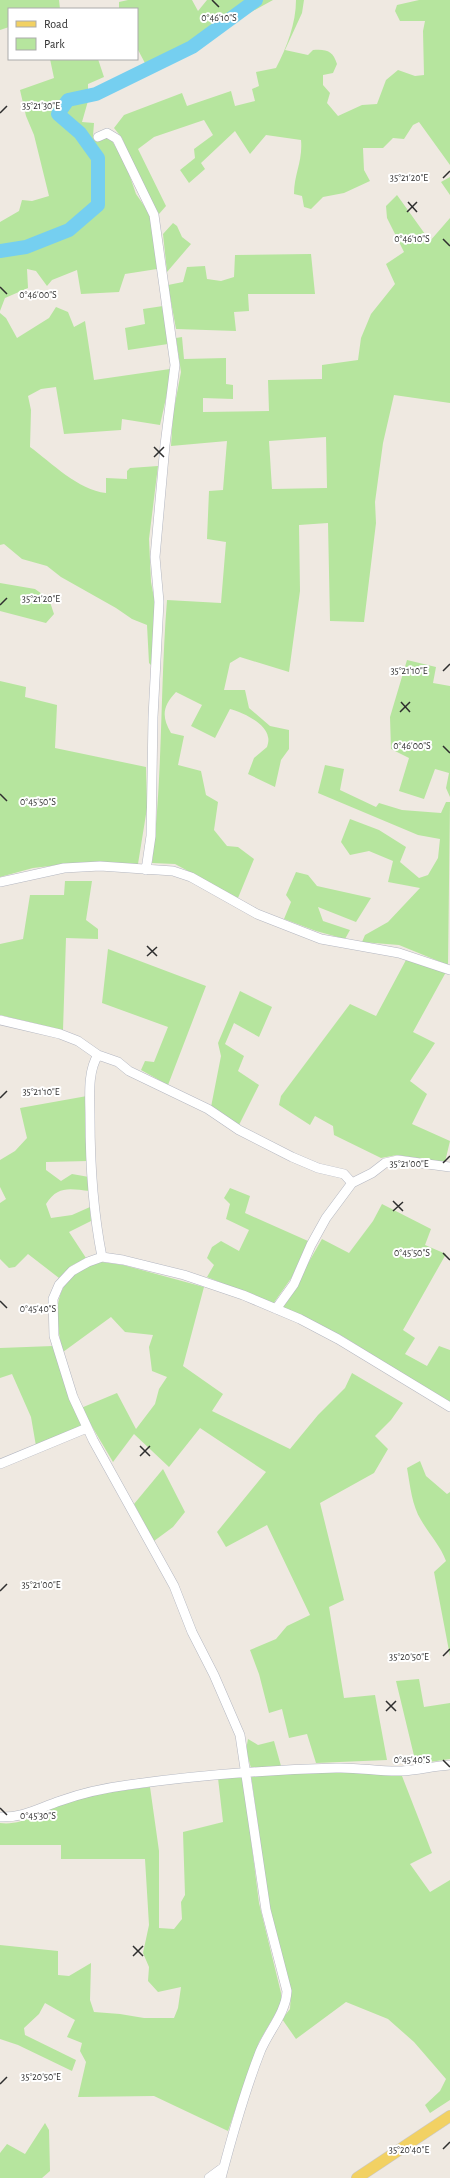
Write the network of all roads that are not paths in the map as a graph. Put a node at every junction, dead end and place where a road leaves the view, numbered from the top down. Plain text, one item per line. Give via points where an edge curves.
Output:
1 (98, 137) dead end
2 (146, 870) junction
3 (0, 882) edge
4 (450, 970) edge
5 (0, 1020) edge
6 (98, 1055) junction
7 (450, 1167) edge
8 (352, 1183) junction
9 (102, 1257) junction
10 (276, 1309) junction
11 (450, 1407) edge
12 (87, 1428) junction
13 (0, 1464) edge
14 (450, 1765) edge
15 (247, 1772) junction
16 (0, 1817) edge
17 (450, 2116) edge
18 (224, 2167) junction
19 (209, 2178) edge
20 (221, 2178) edge
21 (357, 2178) edge

1 - 2 street via 107,133 117,139 154,215 175,365 155,557 159,602 153,717 151,836
2 - 3 street via 100,866 64,868
2 - 4 street via 172,870 181,873 257,914 322,939 400,953
5 - 6 street via 60,1034 78,1041
6 - 8 street via 118,1062 129,1071 208,1109 239,1130 292,1157 318,1168 344,1174
6 - 9 street via 93,1064 90,1097 90,1164 95,1221
7 - 8 street via 398,1160 385,1163
8 - 10 street via 326,1218 311,1244 294,1284
9 - 10 street via 184,1275
9 - 12 street via 72,1270 59,1285 53,1299 54,1336 61,1364
10 - 11 street via 338,1339
12 - 13 street
12 - 15 street via 174,1586 192,1632 240,1735
14 - 15 street via 402,1771 358,1768
15 - 16 street via 110,1787 60,1801 32,1814
15 - 18 street via 248,1799 266,1910 287,1991 287,2002 260,2051
17 - 21 main road
18 - 19 street
18 - 20 street

